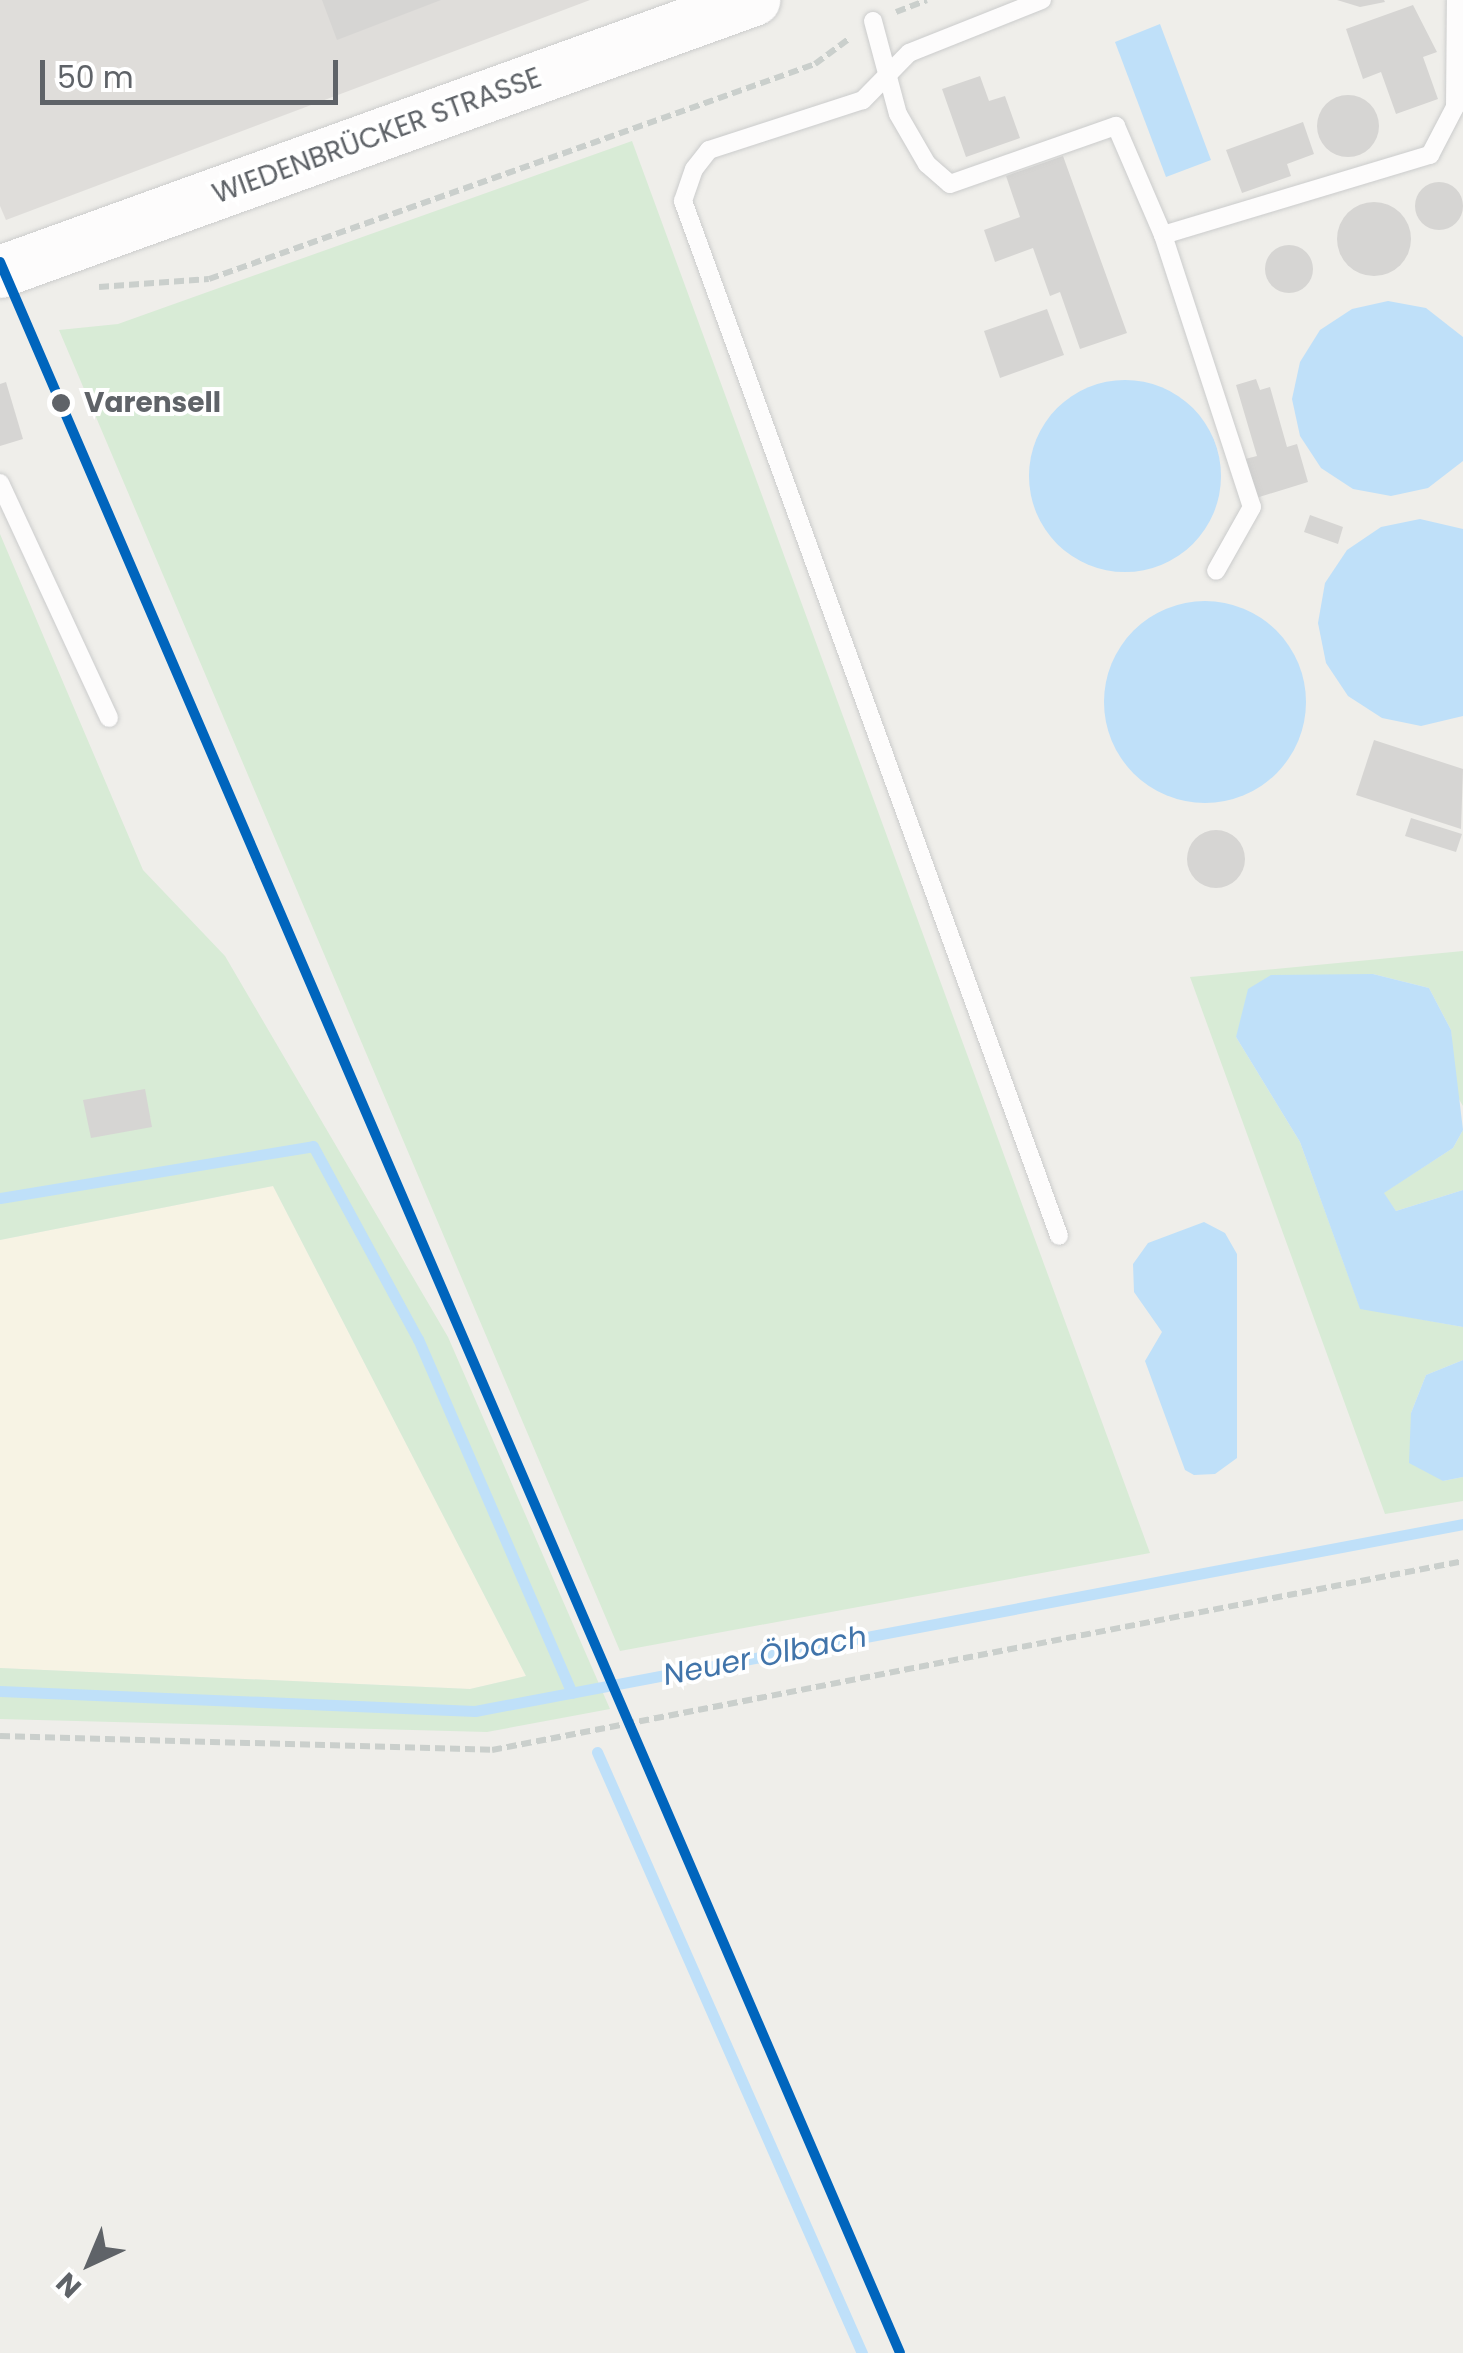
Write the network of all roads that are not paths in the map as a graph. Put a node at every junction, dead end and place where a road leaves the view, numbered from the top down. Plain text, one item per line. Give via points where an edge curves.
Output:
1 (754, 0) edge
2 (1042, 0) edge
3 (1456, 0) edge
4 (873, 21) road end
5 (887, 72) junction
6 (1163, 235) junction
7 (0, 272) edge
8 (0, 483) edge
9 (1216, 571) dead end
10 (108, 718) dead end
11 (1059, 1236) dead end

1 - 7 main road, WIEDENBRÜCKER STRASSE
2 - 5 lane via 910,52
3 - 6 lane via 1456,108 1430,155
4 - 5 lane
5 - 6 lane via 898,114 927,164 950,184 1116,126
5 - 11 lane via 862,100 709,150 694,168 683,201
6 - 9 lane via 1252,507
8 - 10 lane

